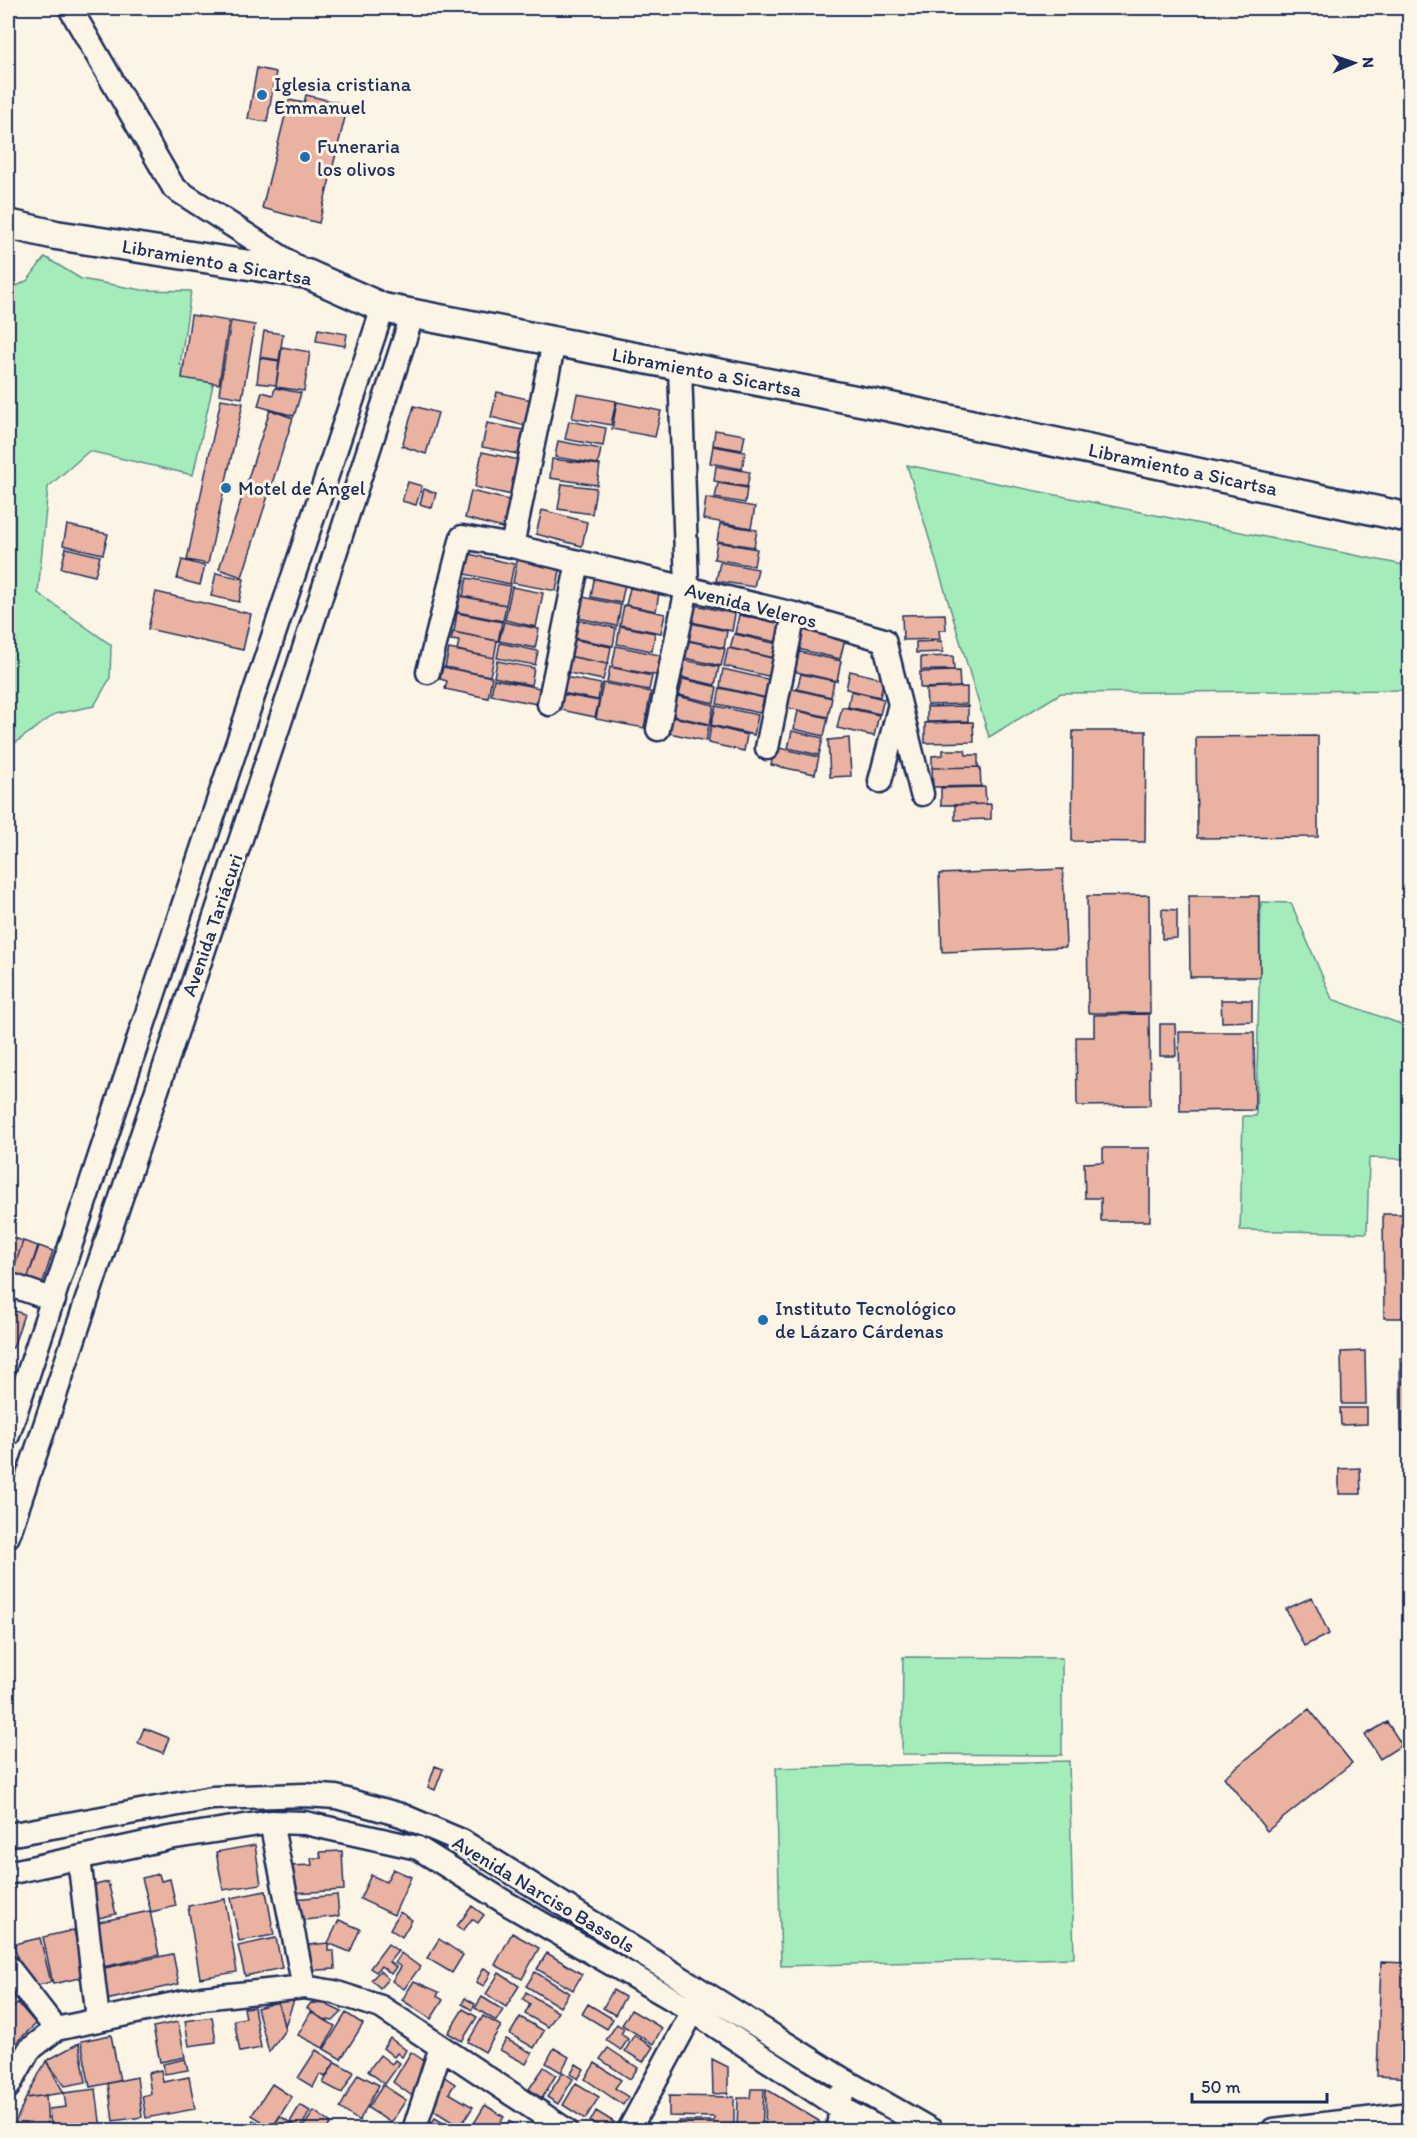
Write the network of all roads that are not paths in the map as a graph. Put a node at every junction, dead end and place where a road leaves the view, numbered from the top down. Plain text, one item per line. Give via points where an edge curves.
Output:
1 (70, 8) edge
2 (8, 224) edge
3 (307, 274) junction
4 (383, 308) junction
5 (413, 312) junction
6 (554, 342) junction
7 (680, 367) junction
8 (1410, 518) edge
9 (512, 546) junction
10 (578, 562) junction
11 (687, 588) junction
12 (794, 615) junction
13 (428, 672) dead end
14 (255, 682) junction
15 (290, 692) junction
16 (549, 704) dead end
17 (900, 704) junction
18 (658, 729) dead end
19 (767, 748) dead end
20 (880, 781) dead end
21 (922, 794) dead end
22 (8, 1284) edge
23 (54, 1300) junction
24 (13, 1402) edge
25 (8, 1435) edge
26 (8, 1536) edge
27 (336, 1797) junction
28 (271, 1822) junction
29 (328, 1827) junction
30 (8, 1835) edge
31 (79, 1858) junction
32 (8, 1873) edge
33 (8, 1967) edge
34 (304, 1987) junction
35 (693, 2011) junction
36 (98, 2019) junction
37 (56, 2029) junction
38 (441, 2047) junction
39 (11, 2074) edge
40 (844, 2080) junction
41 (873, 2095) junction
42 (840, 2108) junction
43 (1410, 2114) edge
44 (872, 2127) edge
45 (414, 2130) edge
46 (566, 2130) edge
47 (629, 2130) edge
48 (838, 2130) edge
49 (931, 2130) edge
50 (1273, 2130) edge

1 - 3 street via 174,188
2 - 3 main road, Libramiento a Sicartsa
3 - 4 main road, Libramiento a Sicartsa
4 - 5 main road, Libramiento a Sicartsa
4 - 14 street, Avenida Tariácuri
5 - 6 main road, Libramiento a Sicartsa
5 - 15 street, Avenida Tariácuri
6 - 7 main road, Libramiento a Sicartsa
6 - 9 street
7 - 8 main road, Libramiento a Sicartsa via 898,408
7 - 11 street
9 - 10 street, Avenida Veleros
9 - 13 street, Avenida Veleros via 462,537
10 - 11 street, Avenida Veleros
10 - 16 street
11 - 12 street, Avenida Veleros
11 - 18 street
12 - 17 street, Avenida Veleros via 884,640
12 - 19 street
14 - 15 street
14 - 23 street, Avenida Tariácuri
15 - 26 street, Avenida Tariácuri
17 - 20 street
17 - 21 street, Avenida Veleros
22 - 23 street
23 - 24 street, Avenida Tariácuri
24 - 25 street, Avenida Tariácuri
27 - 29 street
27 - 30 street, Avenida Narciso Bassols via 212,1798
27 - 40 street, Avenida Narciso Bassols via 401,1815 462,1841
28 - 29 street, Avenida Narciso Bassols
28 - 31 street, Avenida Narciso Bassols via 169,1838
28 - 34 street
29 - 35 street, Avenida Narciso Bassols via 418,1848
31 - 32 street, Avenida Narciso Bassols
31 - 36 street
33 - 37 street
34 - 36 street via 202,1998
34 - 38 street via 381,2007
35 - 42 street, Avenida Narciso Bassols
35 - 47 street
36 - 37 street
37 - 39 street via 29,2050
38 - 45 street
38 - 46 street
40 - 41 street, Avenida Narciso Bassols
40 - 42 street
41 - 44 street
41 - 49 street, Avenida Narciso Bassols
42 - 44 street, Avenida Narciso Bassols
42 - 48 street
43 - 50 street

